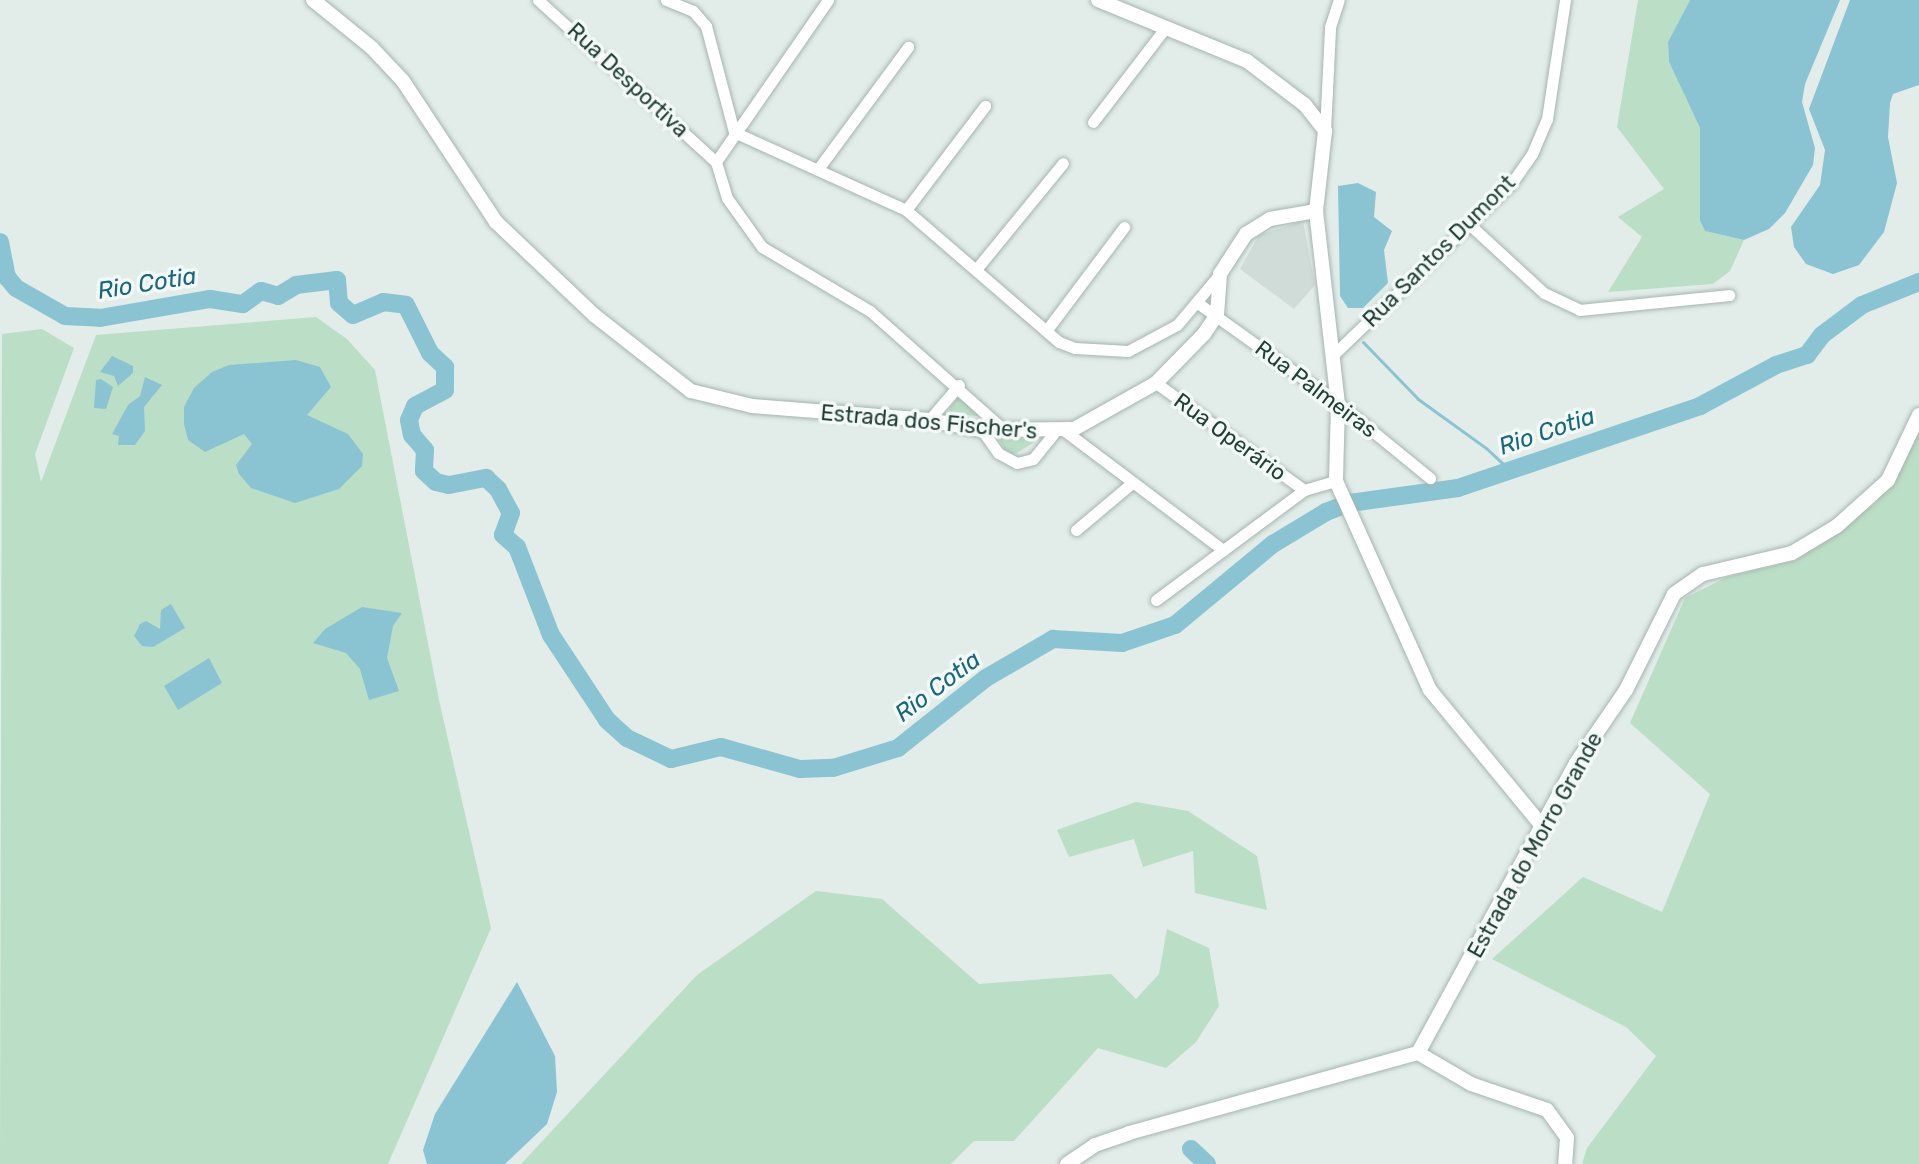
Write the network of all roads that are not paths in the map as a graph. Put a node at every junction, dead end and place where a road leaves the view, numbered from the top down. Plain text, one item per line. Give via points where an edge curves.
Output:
1 (538, 0) edge
2 (666, 0) edge
3 (1098, 0) edge
4 (1339, 0) edge
5 (316, 1) edge
6 (823, 2) edge
7 (1567, 4) edge
8 (1166, 27) junction
9 (908, 47) dead end
10 (985, 106) dead end
11 (1093, 122) dead end
12 (1325, 131) junction
13 (734, 132) junction
14 (716, 162) junction
15 (1063, 163) dead end
16 (818, 169) junction
17 (906, 210) junction
18 (1316, 211) junction
19 (1470, 225) junction
20 (1124, 227) dead end
21 (978, 267) junction
22 (1220, 274) junction
23 (1729, 295) dead end
24 (1199, 304) junction
25 (1217, 315) junction
26 (1046, 331) junction
27 (1333, 355) junction
28 (1156, 383) junction
29 (959, 385) junction
30 (1338, 403) junction
31 (1919, 415) edge
32 (929, 420) junction
33 (982, 430) junction
34 (1004, 430) junction
35 (1060, 432) junction
36 (1430, 478) dead end
37 (1336, 481) junction
38 (1132, 483) junction
39 (1304, 490) junction
40 (1076, 530) dead end
41 (1223, 550) junction
42 (1156, 600) dead end
43 (1542, 826) junction
44 (1418, 1053) junction
45 (1067, 1164) edge
46 (1565, 1164) edge

1 - 14 street, Rua Desportiva
2 - 13 street via 693,11 706,26
3 - 8 street
4 - 12 street via 1330,27
5 - 32 street, Estrada dos Fischer's via 372,48 422,105 496,222 667,377 691,391 752,406
6 - 13 street
7 - 19 street, Rua Santos Dumont via 1547,119 1532,154
8 - 11 street
8 - 12 street via 1267,72
9 - 16 street
10 - 17 street
12 - 18 street
13 - 14 street
13 - 16 street
14 - 29 street via 727,198 762,247 862,305
15 - 21 street
16 - 17 street
17 - 21 street
18 - 22 street via 1256,226
18 - 27 street
19 - 23 street via 1544,293 1580,310
19 - 27 street, Rua Santos Dumont
20 - 26 street
21 - 26 street
22 - 24 street
22 - 25 street
24 - 25 street, Rua Palmeiras
24 - 26 street via 1177,325 1128,351 1075,348
25 - 28 street, Estrada dos Fischer's
25 - 30 street, Rua Palmeiras
27 - 30 street
28 - 35 street, Estrada dos Fischer's
28 - 39 street, Rua Operário
29 - 32 street
29 - 34 street
30 - 36 street, Rua Palmeiras
30 - 37 street
31 - 43 street, Estrada do Morro Grande via 1888,480 1837,526 1792,553 1703,574 1674,594 1626,690 1576,763
32 - 33 street, Estrada dos Fischer's
33 - 34 street, Estrada dos Fischer's
33 - 35 street via 998,453 1017,463 1033,459
34 - 35 street, Estrada dos Fischer's
35 - 38 street
37 - 39 street
37 - 43 street via 1430,690
38 - 40 street
38 - 41 street
39 - 41 street
41 - 42 street
43 - 44 street, Estrada do Morro Grande
44 - 45 street via 1129,1133 1095,1145
44 - 46 street via 1471,1084 1547,1110 1567,1138

